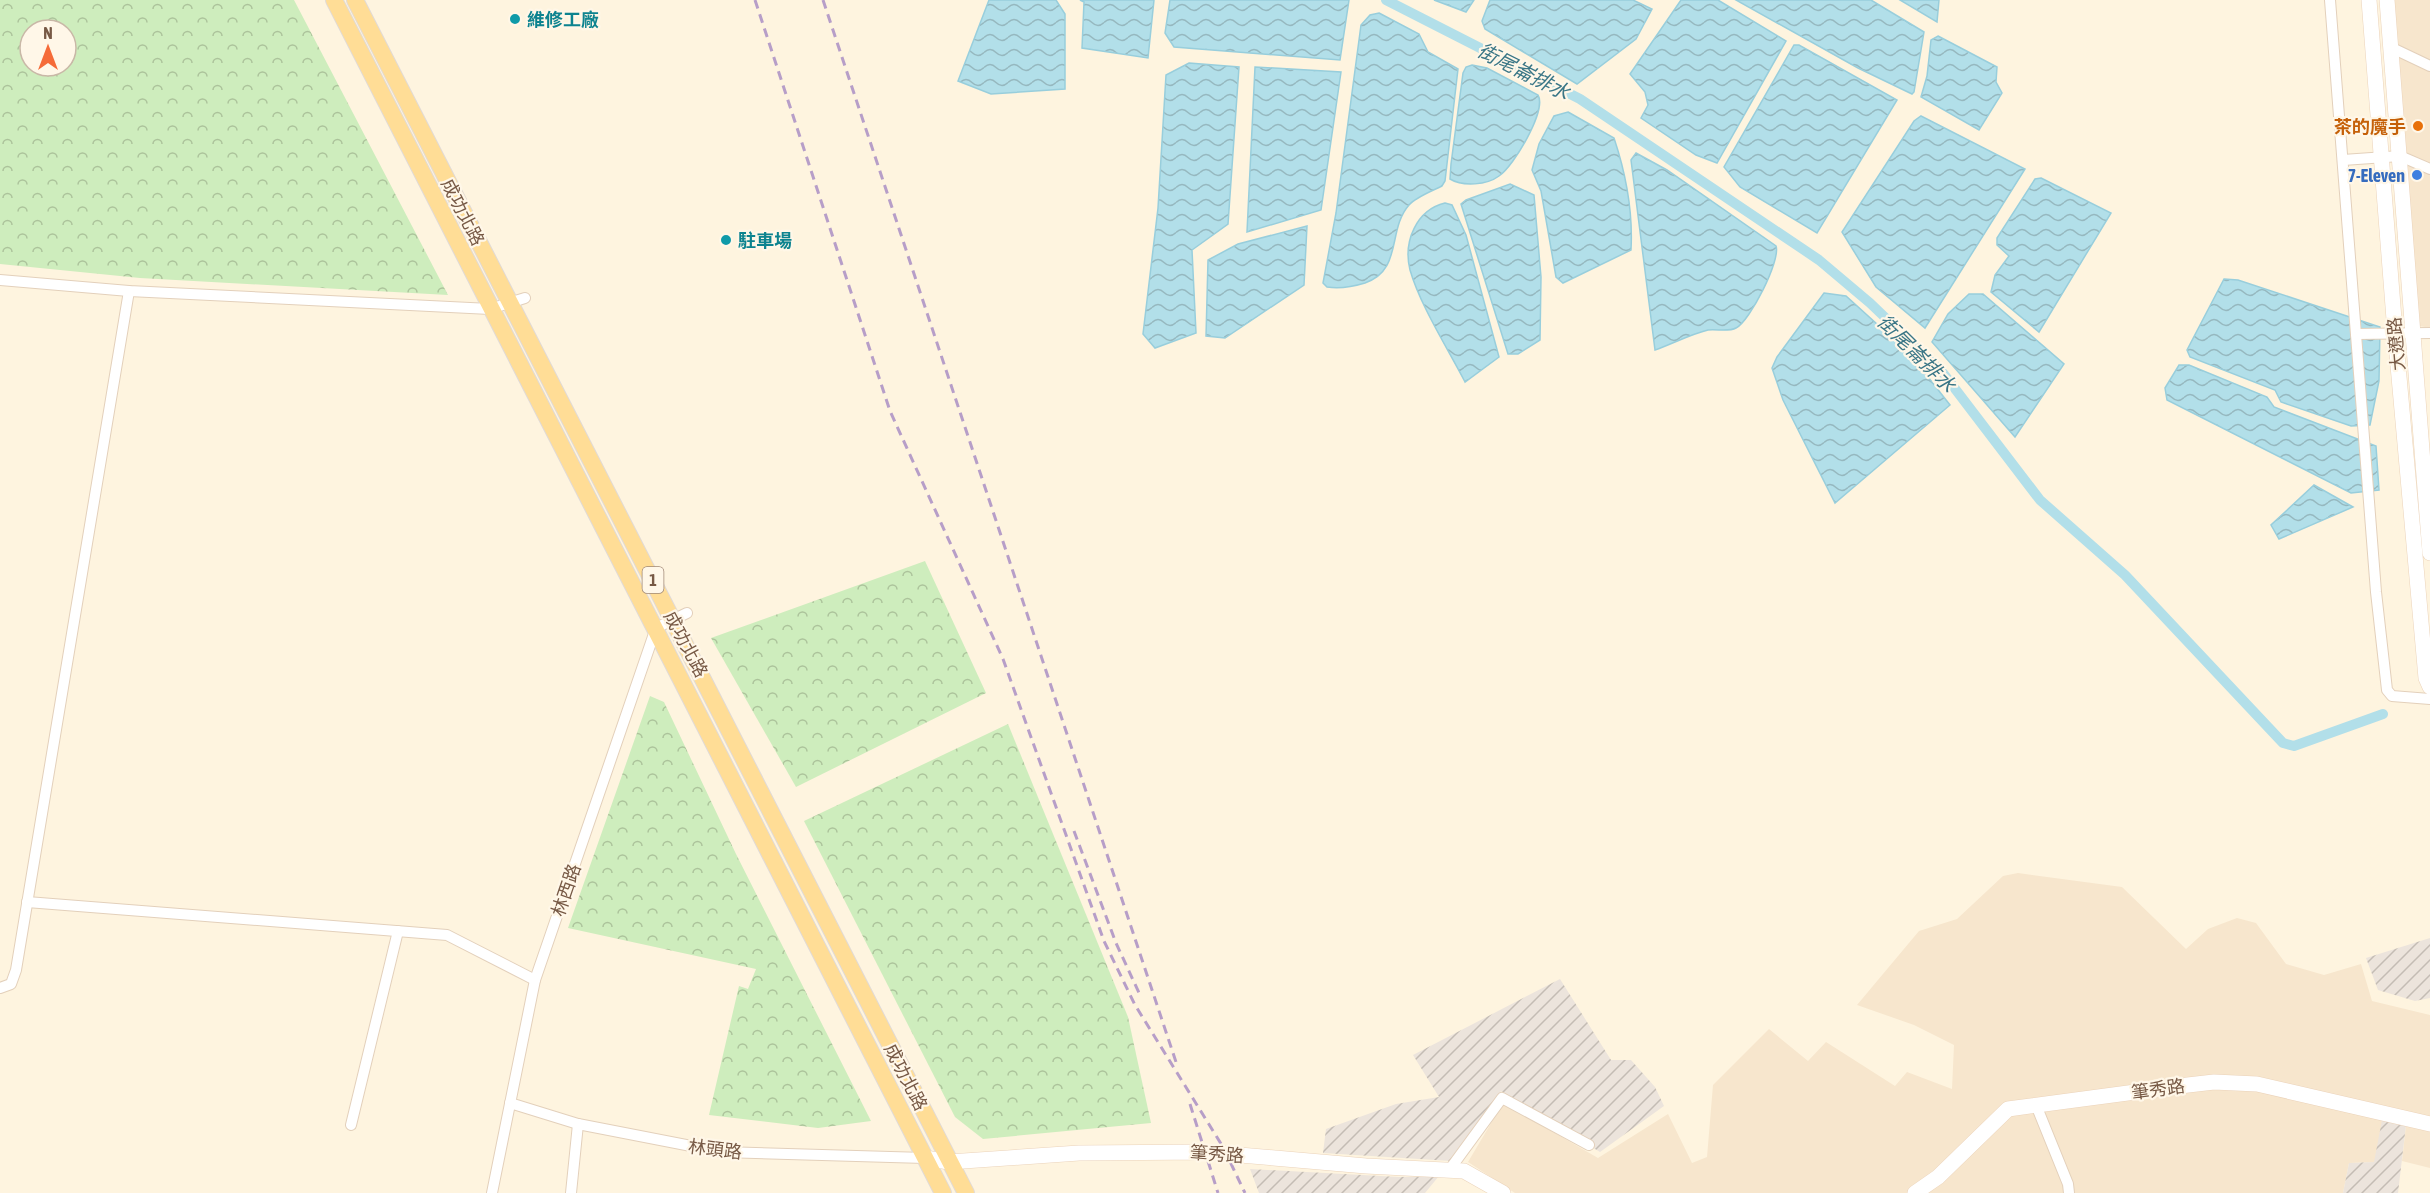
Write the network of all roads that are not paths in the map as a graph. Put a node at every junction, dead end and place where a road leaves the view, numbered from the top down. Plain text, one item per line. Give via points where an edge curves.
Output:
1 (334, 0) edge
2 (355, 0) edge
3 (2330, 0) edge
4 (2369, 0) edge
5 (2387, 0) edge
6 (2390, 47) junction
7 (2430, 66) edge
8 (2400, 156) junction
9 (2380, 157) junction
10 (2343, 160) junction
11 (2430, 169) edge
12 (0, 280) edge
13 (129, 291) junction
14 (517, 300) junction
15 (490, 309) junction
16 (2412, 331) junction
17 (2395, 332) junction
18 (2430, 333) edge
19 (2356, 334) junction
20 (2430, 553) edge
21 (680, 616) junction
22 (656, 628) junction
23 (2430, 687) edge
24 (2430, 699) edge
25 (27, 902) junction
26 (398, 931) junction
27 (535, 980) junction
28 (0, 988) edge
29 (510, 1103) junction
30 (2036, 1106) junction
31 (578, 1124) junction
32 (2430, 1124) edge
33 (351, 1125) dead end
34 (1589, 1145) dead end
35 (925, 1158) junction
36 (949, 1162) junction
37 (1450, 1169) junction
38 (492, 1193) edge
39 (571, 1193) edge
40 (943, 1193) edge
41 (966, 1193) edge
42 (1503, 1193) edge
43 (1915, 1193) edge
44 (2069, 1193) edge

1 - 15 main road, 成功北路 / 1
2 - 14 main road, 成功北路 / 1
3 - 10 street
4 - 9 street, 大遼路
5 - 6 street, 大遼路
6 - 7 street
6 - 8 street, 大遼路
8 - 9 street
8 - 11 street
8 - 16 street, 大遼路
9 - 10 street
9 - 17 street, 大遼路
10 - 19 street
12 - 13 street
13 - 15 street
13 - 25 street
14 - 15 street
14 - 21 main road, 成功北路 / 1
15 - 22 main road, 成功北路 / 1
16 - 17 street
16 - 18 street
16 - 20 street, 大遼路
17 - 19 street
17 - 23 street, 大遼路 via 2426,678
19 - 24 street via 2387,690 2392,696
21 - 22 street
21 - 36 main road, 成功北路 / 1
22 - 27 street, 林西路
22 - 35 main road, 成功北路 / 1
25 - 26 street
25 - 28 street via 16,970 11,984
26 - 27 street via 447,935
26 - 33 street
27 - 29 street, 林西路
29 - 31 street, 林頭路
29 - 38 street, 林西路
30 - 32 street, 筆秀路 via 2188,1085 2246,1083
30 - 43 street, 筆秀路 via 2008,1109 1938,1177
30 - 44 street
31 - 35 street, 林頭路 via 722,1152
31 - 39 street
34 - 37 street via 1502,1098
35 - 36 street, 筆秀路
35 - 40 main road, 成功北路 / 1
36 - 37 street, 筆秀路 via 1187,1151
36 - 41 main road, 成功北路 / 1
37 - 42 street, 筆秀路 via 1464,1171

